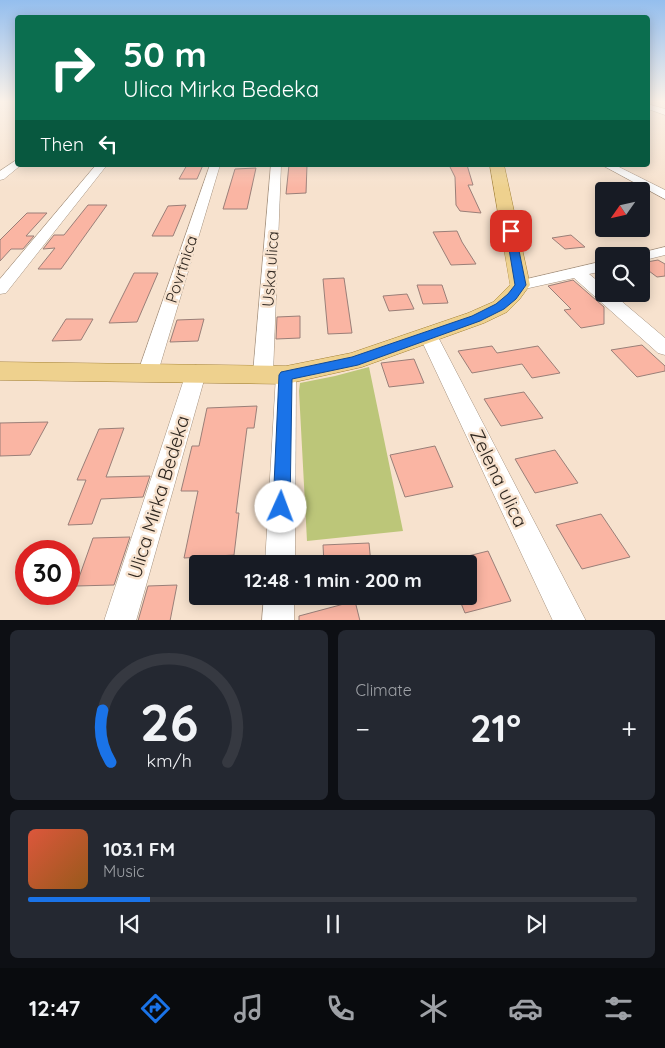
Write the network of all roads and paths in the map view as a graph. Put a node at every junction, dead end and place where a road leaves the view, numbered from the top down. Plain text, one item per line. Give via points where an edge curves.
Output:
1 (15, 164) edge
2 (100, 167) edge
3 (214, 167) edge
4 (276, 167) edge
5 (497, 167) edge
6 (612, 167) edge
7 (0, 177) edge
8 (665, 195) edge
9 (665, 252) edge
10 (650, 255) edge
11 (595, 268) edge
12 (577, 272) junction
13 (520, 285) junction
14 (0, 289) edge
15 (428, 335) junction
16 (665, 348) edge
17 (0, 371) edge
18 (148, 372) junction
19 (196, 373) junction
20 (274, 375) junction
21 (280, 555) edge
22 (278, 605) edge
23 (120, 620) edge
24 (278, 620) edge
25 (570, 620) edge

1 - 7 street
2 - 14 street
3 - 18 street, Povrtnica
4 - 20 street, Uska ulica
5 - 13 main road
6 - 8 street
9 - 10 street
11 - 12 street
12 - 13 street
12 - 16 street
13 - 15 main road via 500,307
15 - 20 main road via 353,361
15 - 25 street, Zelena ulica
17 - 18 main road
18 - 19 main road
19 - 20 main road
19 - 23 street, Ulica Mirka Bedeka
20 - 21 street, Uska ulica
22 - 24 street

